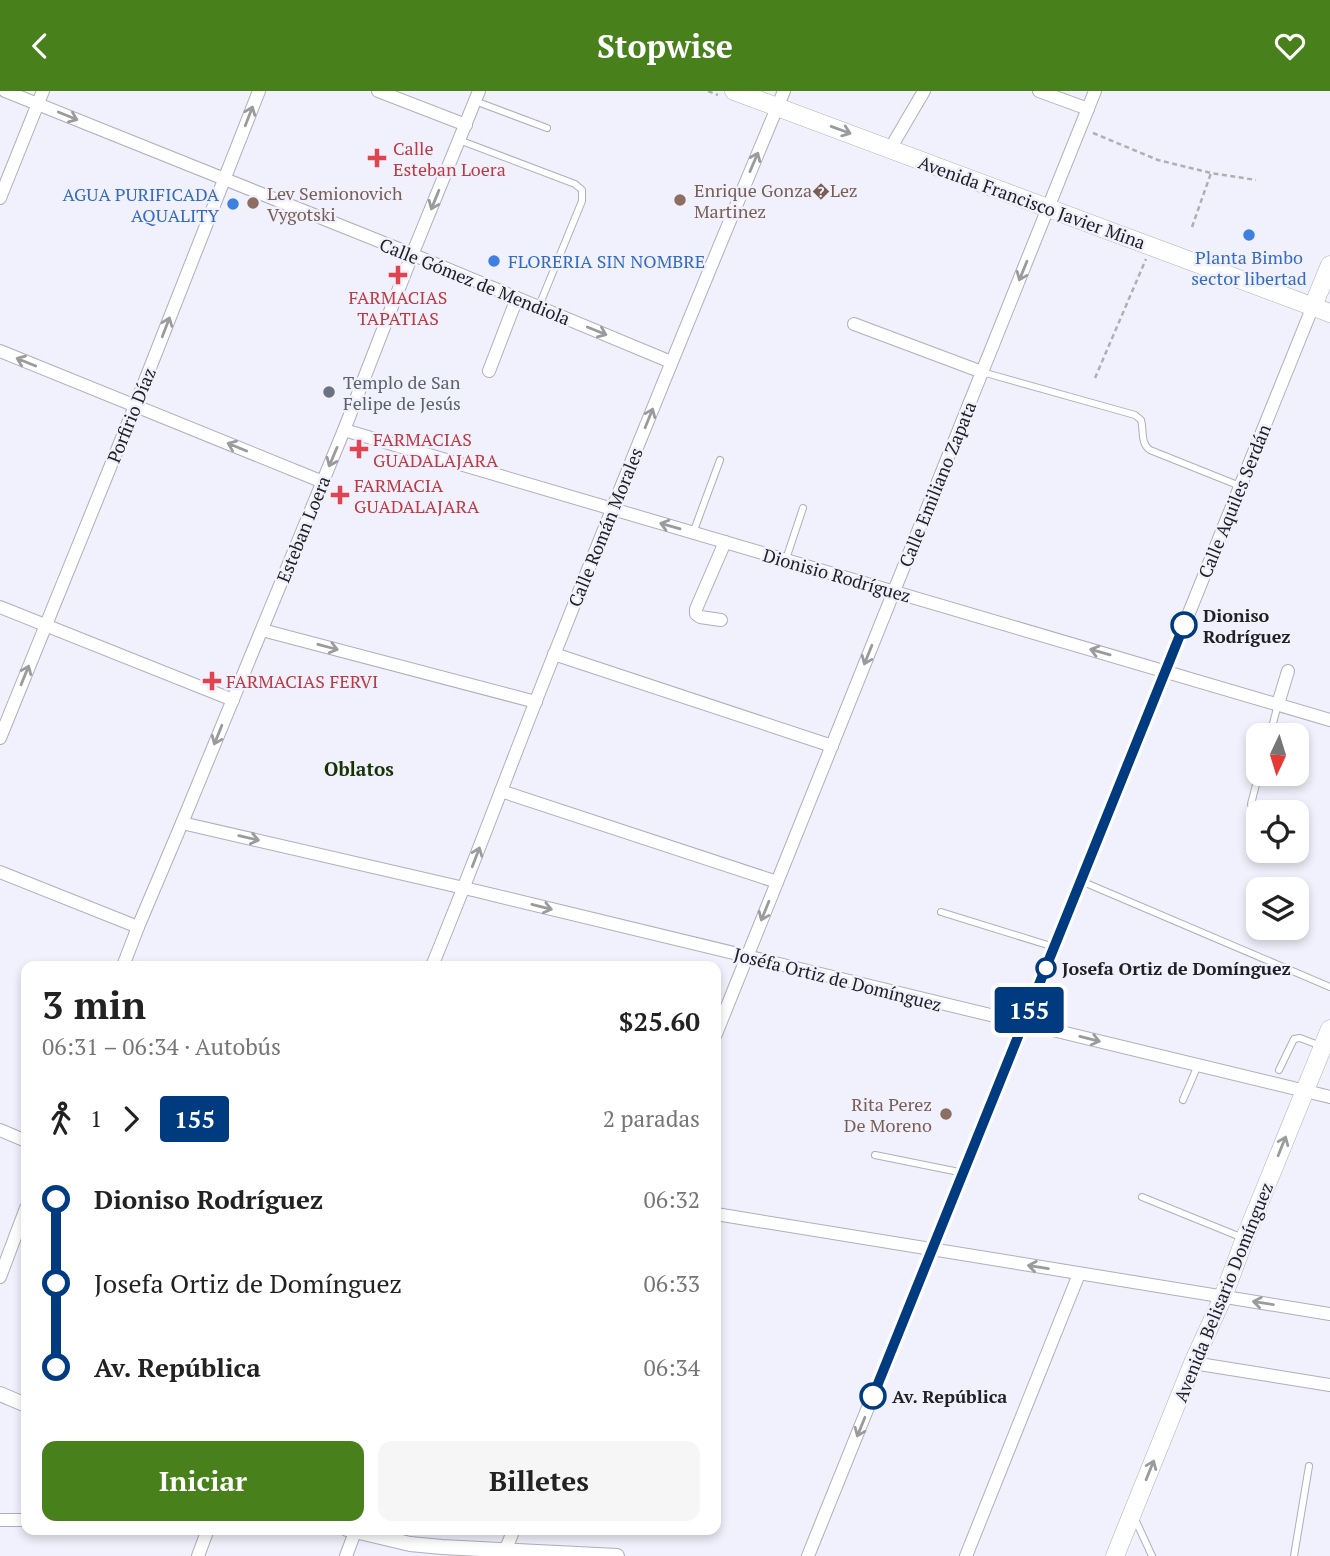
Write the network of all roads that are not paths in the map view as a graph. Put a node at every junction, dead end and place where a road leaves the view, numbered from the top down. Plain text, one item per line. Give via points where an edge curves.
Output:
1 (5, 91) edge
2 (43, 91) edge
3 (259, 91) edge
4 (734, 91) edge
5 (924, 91) edge
6 (1039, 91) edge
7 (1095, 91) edge
8 (386, 92) edge
9 (477, 96) edge
10 (780, 99) edge
11 (38, 104) junction
12 (1088, 109) junction
13 (466, 125) junction
14 (547, 128) dead end
15 (459, 140) junction
16 (890, 149) junction
17 (224, 179) junction
18 (0, 198) edge
19 (1049, 208) junction
20 (412, 255) junction
21 (1330, 265) edge
22 (516, 297) junction
23 (538, 306) junction
24 (1322, 310) edge
25 (854, 324) dead end
26 (0, 351) edge
27 (671, 362) junction
28 (489, 371) dead end
29 (982, 372) junction
30 (135, 406) junction
31 (344, 430) junction
32 (720, 460) dead end
33 (323, 482) junction
34 (1240, 486) junction
35 (803, 508) dead end
36 (612, 509) junction
37 (693, 533) junction
38 (725, 542) junction
39 (786, 560) junction
40 (894, 592) junction
41 (0, 607) edge
42 (721, 620) dead end
43 (46, 625) junction
44 (262, 629) junction
45 (554, 654) junction
46 (1166, 671) junction
47 (1288, 671) dead end
48 (233, 700) junction
49 (536, 702) junction
50 (1278, 704) junction
51 (1330, 720) edge
52 (1273, 723) edge
53 (0, 738) edge
54 (832, 746) junction
55 (501, 791) junction
56 (182, 823) junction
57 (0, 872) edge
58 (1081, 881) junction
59 (777, 882) junction
60 (464, 888) junction
61 (941, 912) dead end
62 (138, 927) junction
63 (1054, 947) junction
64 (747, 957) junction
65 (125, 961) edge
66 (434, 961) edge
67 (1330, 987) edge
68 (721, 1022) edge
69 (1023, 1023) junction
70 (1330, 1028) edge
71 (1323, 1046) junction
72 (1198, 1065) junction
73 (1279, 1070) dead end
74 (1305, 1091) junction
75 (1330, 1097) edge
76 (1183, 1100) dead end
77 (0, 1130) edge
78 (21, 1139) edge
79 (875, 1155) dead end
80 (964, 1173) junction
81 (1142, 1197) dead end
82 (721, 1215) edge
83 (21, 1221) edge
84 (1245, 1238) junction
85 (933, 1250) junction
86 (1079, 1273) junction
87 (0, 1277) edge
88 (1223, 1297) junction
89 (1330, 1314) edge
90 (1193, 1363) junction
91 (1330, 1385) edge
92 (0, 1394) edge
93 (21, 1403) edge
94 (1309, 1466) dead end
95 (1132, 1514) junction
96 (0, 1520) edge
97 (21, 1521) edge
98 (206, 1535) edge
99 (350, 1535) edge
100 (369, 1535) edge
101 (512, 1535) edge
102 (504, 1553) edge
103 (198, 1556) edge
104 (346, 1556) edge
105 (617, 1556) edge
106 (808, 1556) edge
107 (966, 1556) edge
108 (1115, 1556) edge
109 (1152, 1556) edge
110 (1294, 1556) edge

1 - 11 street, Calle Gómez de Mendiola
2 - 11 street
17 -> 3 street, Porfirio Díaz
4 - 10 main road, Avenida Francisco Javier Mina
5 - 16 street
6 - 12 street
7 - 12 street, Calle Emiliano Zapata
8 - 13 street
9 - 13 street, Esteban Loera
9 - 14 lane
10 -> 16 main road, Avenida Francisco Javier Mina
27 -> 10 street, Calle Román Morales
11 -> 17 street, Calle Gómez de Mendiola
11 - 18 street
12 - 19 street, Calle Emiliano Zapata
13 - 15 street, Esteban Loera
15 -> 20 street, Esteban Loera
15 - 23 lane via 582,190 582,201
16 - 19 main road, Avenida Francisco Javier Mina
17 - 20 street, Calle Gómez de Mendiola
30 -> 17 street, Porfirio Díaz
19 - 24 main road, Avenida Francisco Javier Mina
19 -> 29 street, Calle Emiliano Zapata
20 - 22 street, Calle Gómez de Mendiola
20 - 31 street, Esteban Loera
21 - 24 main road, Calle Aquiles Serdán
22 - 23 street, Calle Gómez de Mendiola
22 - 28 street
23 -> 27 street, Calle Gómez de Mendiola
24 - 34 street, Calle Aquiles Serdán
25 - 29 street
30 -> 26 street
36 -> 27 street, Calle Román Morales
29 - 34 lane via 1135,415 1142,420 1146,448
29 - 40 street, Calle Emiliano Zapata
33 -> 30 street
30 - 43 street, Porfirio Díaz
31 -> 33 street, Esteban Loera
31 - 36 street, Dionisio Rodríguez
32 - 37 lane
33 - 44 street, Esteban Loera
34 - 46 street, Calle Aquiles Serdán
35 - 39 lane
37 -> 36 street, Dionisio Rodríguez
36 - 45 street, Calle Román Morales
37 - 38 street, Dionisio Rodríguez
38 - 39 street, Dionisio Rodríguez
38 - 42 street via 696,609 700,617
39 - 40 street, Dionisio Rodríguez
46 -> 40 street, Dionisio Rodríguez
40 -> 54 street, Calle Emiliano Zapata
41 - 43 street
43 - 48 street
53 -> 43 street, Porfirio Díaz
44 - 48 street, Esteban Loera
44 -> 49 street
45 - 49 street, Calle Román Morales
45 - 54 street
46 - 50 street, Dionisio Rodríguez
46 - 58 street, Calle Aquiles Serdán
47 - 50 street
48 -> 56 street, Esteban Loera
49 - 55 street, Calle Román Morales
50 - 51 street, Dionisio Rodríguez
50 - 52 lane
54 - 59 street, Calle Emiliano Zapata
55 - 59 street
60 -> 55 street, Calle Román Morales
56 -> 60 street, Joséfa Ortiz de Domínguez
56 - 62 street, Esteban Loera
57 - 62 street
58 - 63 street, Calle Aquiles Serdán
58 - 67 lane
59 -> 64 street, Calle Emiliano Zapata
60 -> 64 street, Joséfa Ortiz de Domínguez
60 - 66 street, Calle Román Morales
61 - 63 lane
62 - 65 street, Esteban Loera
63 - 69 street, Calle Aquiles Serdán
64 - 68 street, Calle Emiliano Zapata
64 - 69 street, Joséfa Ortiz de Domínguez
69 -> 72 street, Joséfa Ortiz de Domínguez
69 - 80 street, Calle Aquiles Serdán
70 - 71 main road, Avenida Belisario Domínguez
71 - 73 lane via 1294,1039
71 - 74 main road, Avenida Belisario Domínguez
72 - 74 street, Joséfa Ortiz de Domínguez
72 - 76 lane
74 - 75 street, Joséfa Ortiz de Domínguez
84 -> 74 main road, Avenida Belisario Domínguez
77 - 78 street
79 - 80 lane
80 - 85 street, Calle Aquiles Serdán
81 - 84 lane
82 - 85 street
83 - 87 street
84 - 88 main road, Avenida Belisario Domínguez
86 -> 85 street
85 -> 106 street, Calle Aquiles Serdán
86 - 88 street
86 - 107 street
89 -> 88 street
88 - 90 main road, Avenida Belisario Domínguez
90 - 91 street
95 -> 90 main road, Avenida Belisario Domínguez
92 - 93 street
94 - 110 lane
95 - 108 main road, Avenida Belisario Domínguez
95 - 109 lane
96 - 97 street
98 - 103 street
99 - 104 street
100 - 102 street via 410,1544
101 - 102 street
102 - 105 street

